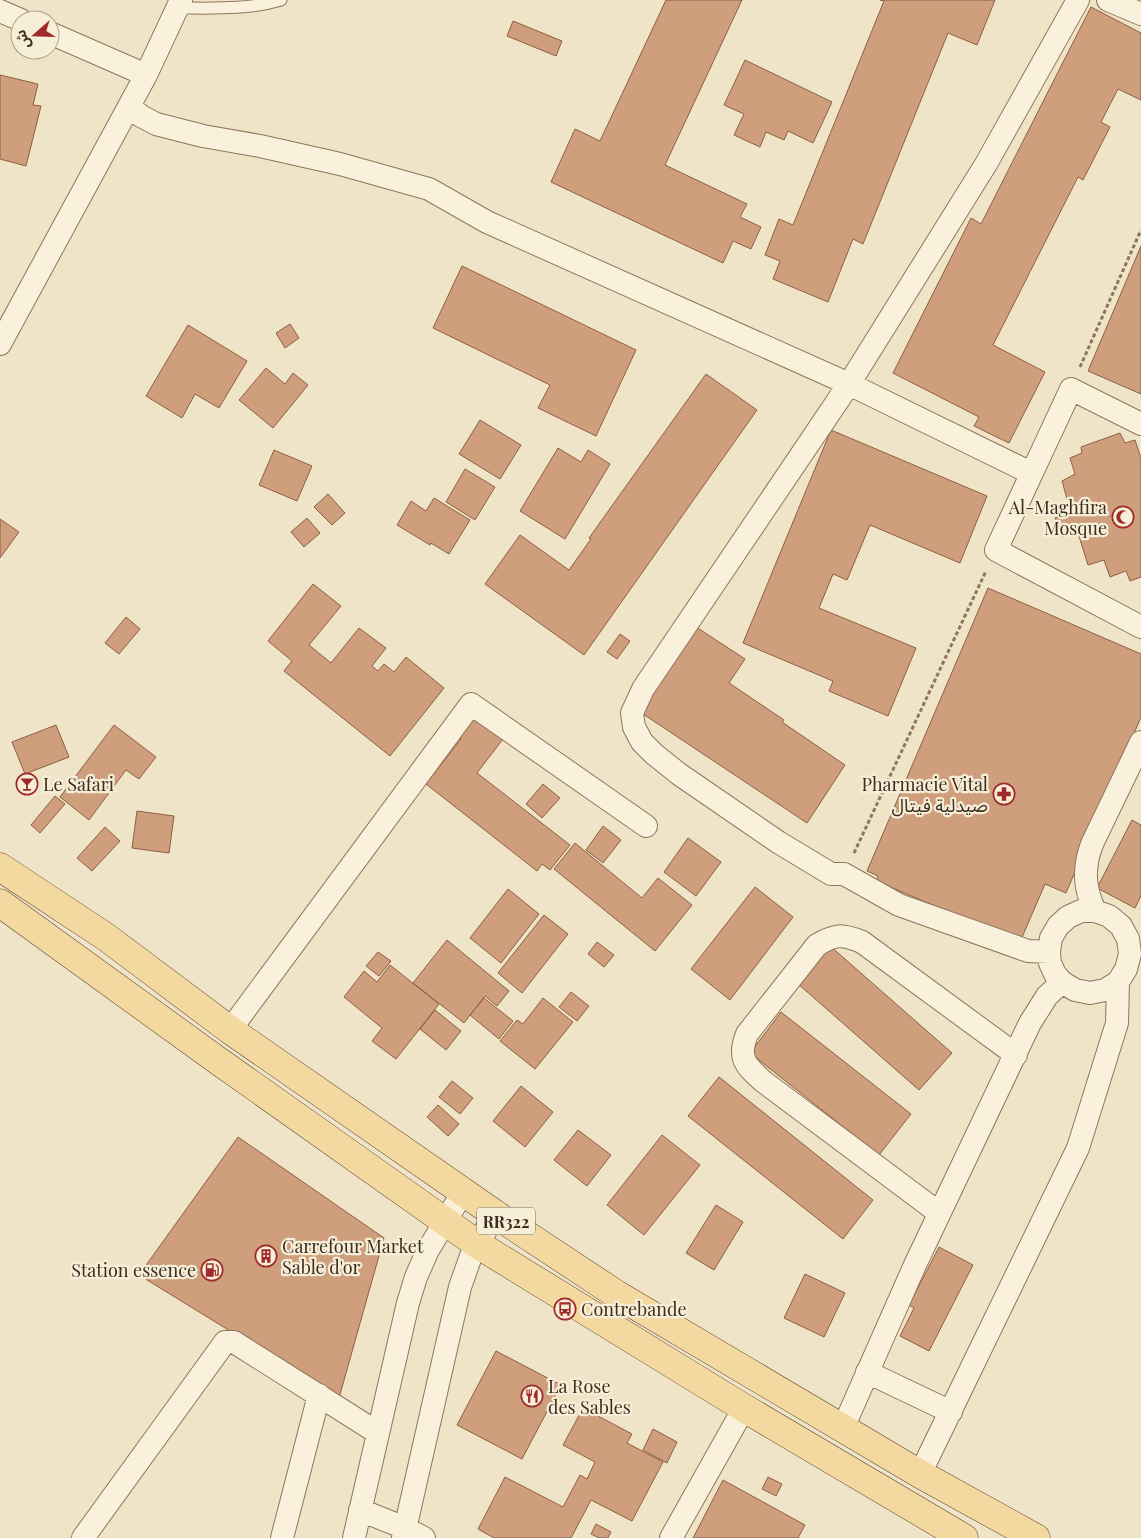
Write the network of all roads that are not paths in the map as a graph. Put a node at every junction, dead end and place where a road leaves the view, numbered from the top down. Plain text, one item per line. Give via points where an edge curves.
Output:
1 (281, 0) edge
2 (1078, 0) edge
3 (1108, 0) edge
4 (179, 4) edge
5 (1141, 14) edge
6 (60, 37) edge
7 (146, 75) junction
8 (130, 106) junction
9 (2, 333) edge
10 (849, 384) junction
11 (1141, 424) edge
12 (1031, 473) junction
13 (1141, 627) edge
14 (1141, 742) edge
15 (646, 826) dead end
16 (0, 867) edge
17 (0, 904) edge
18 (1095, 911) junction
19 (1136, 950) edge
20 (1049, 952) junction
21 (1062, 982) junction
22 (1118, 982) junction
23 (230, 1030) junction
24 (1016, 1055) junction
25 (463, 1192) junction
26 (940, 1213) junction
27 (495, 1214) junction
28 (445, 1222) junction
29 (477, 1244) junction
30 (867, 1372) junction
31 (319, 1395) junction
32 (744, 1408) junction
33 (951, 1412) junction
34 (843, 1428) junction
35 (378, 1433) junction
36 (920, 1474) junction
37 (360, 1510) junction
38 (411, 1535) edge
39 (83, 1538) edge
40 (282, 1538) edge
41 (354, 1538) edge
42 (671, 1538) edge
43 (964, 1538) edge
44 (1036, 1538) edge

1 - 4 lane via 240,8
2 - 10 street via 986,164
3 - 5 street
4 - 7 street
6 - 7 street
7 - 8 street
8 - 9 street
8 - 10 street via 141,116 170,128 340,164 428,189 487,222
10 - 12 street
10 - 20 street via 643,690 632,713 634,727 642,742 679,774 831,874 844,874 899,905 1028,951
11 - 12 street via 1071,389
12 - 13 street via 996,550
14 - 18 street via 1087,859 1086,890
15 - 23 street via 471,704
16 - 23 main road, RR322 via 106,937
17 - 28 main road, RR322
18 - 19 street via 1110,916 1121,926
18 - 20 street via 1068,917 1051,938
19 - 22 street
20 - 21 street via 1052,969
21 - 22 street via 1075,990 1090,993 1105,990
21 - 24 street via 1047,996
22 - 33 street via 1117,1022 1078,1148
23 - 25 main road, RR322
24 - 26 street
24 - 26 street via 862,942 846,935 830,937 817,945 748,1034 742,1048 744,1060 752,1071
25 - 27 main road, RR322
25 - 28 street
26 - 30 street
27 - 29 street
27 - 34 main road, RR322 via 616,1294
28 - 29 main road, RR322
28 - 35 street via 416,1276
29 - 32 main road, RR322
29 - 38 street via 460,1286
30 - 33 street
30 - 34 street
31 - 35 street
31 - 39 street via 234,1342 225,1342
31 - 40 street
32 - 42 street
32 - 43 main road, RR322
33 - 36 street
34 - 36 main road, RR322
35 - 37 street
36 - 44 main road, RR322
37 - 38 street
37 - 41 street

